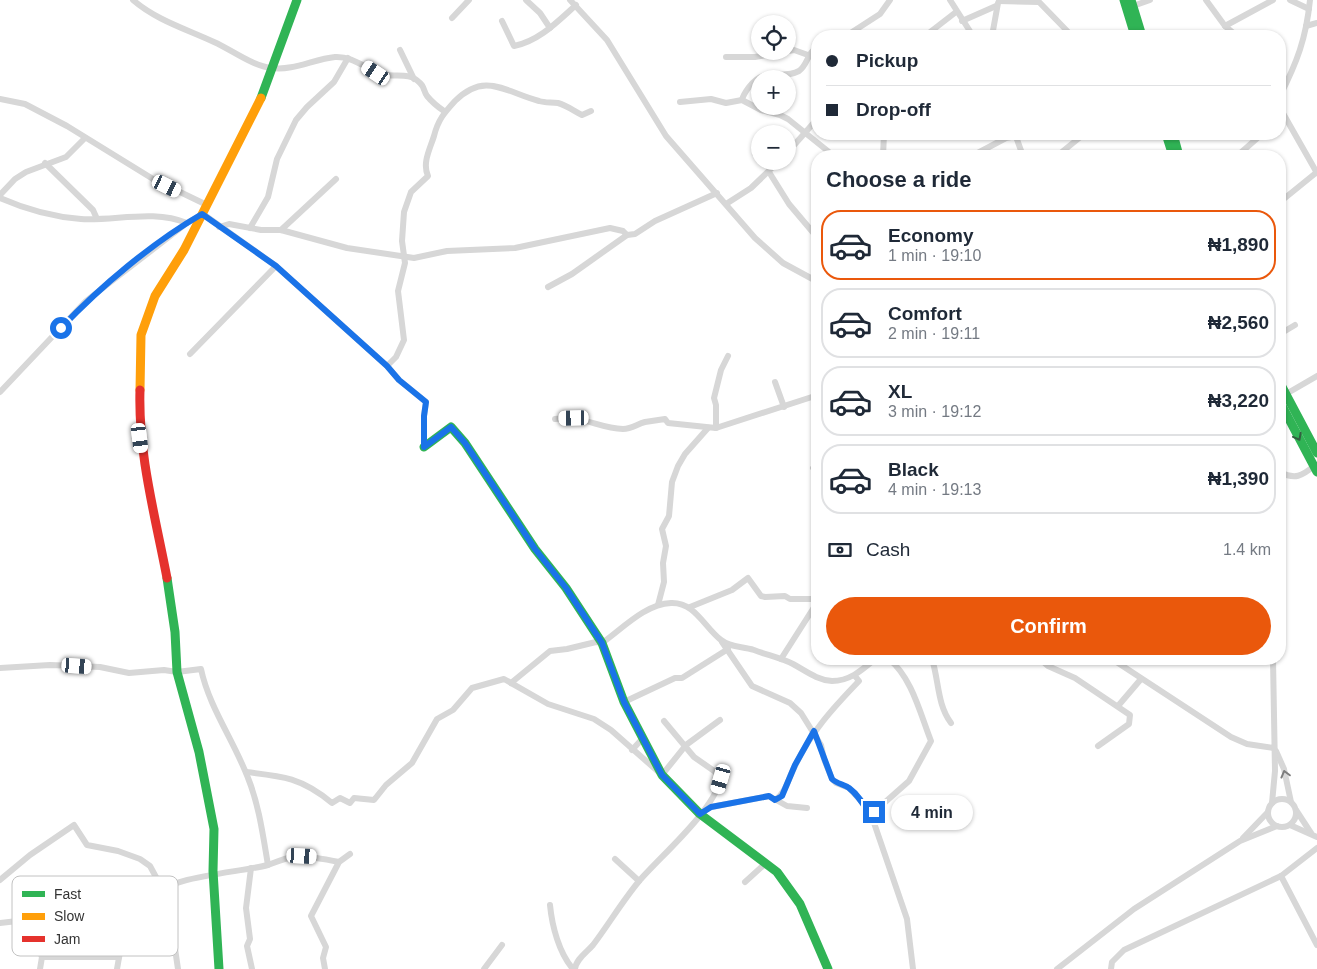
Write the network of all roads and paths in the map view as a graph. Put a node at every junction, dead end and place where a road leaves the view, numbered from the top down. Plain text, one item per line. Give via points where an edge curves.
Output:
1 (133, 0) edge
2 (297, 0) edge
3 (469, 0) edge
4 (526, 0) edge
5 (890, 0) edge
6 (950, 0) edge
7 (1124, 0) edge
8 (1150, 0) edge
9 (1206, 0) edge
10 (1273, 0) edge
11 (1290, 0) edge
12 (1310, 0) edge
13 (998, 2) edge
14 (573, 3) edge
15 (1132, 3) edge
16 (1309, 9) junction
17 (956, 12) junction
18 (452, 18) dead end
19 (502, 21) dead end
20 (962, 21) junction
21 (1317, 23) edge
22 (1225, 26) junction
23 (1306, 26) junction
24 (550, 28) junction
25 (855, 30) edge
26 (933, 30) edge
27 (969, 30) edge
28 (993, 30) edge
29 (1066, 30) edge
30 (1134, 30) edge
31 (1140, 30) edge
32 (1230, 30) edge
33 (400, 50) dead end
34 (811, 53) edge
35 (808, 55) junction
36 (726, 57) dead end
37 (348, 58) junction
38 (272, 69) junction
39 (414, 79) junction
40 (1286, 85) edge
41 (0, 100) edge
42 (742, 100) junction
43 (680, 102) dead end
44 (444, 111) junction
45 (591, 111) dead end
46 (1286, 119) edge
47 (811, 125) edge
48 (804, 132) junction
49 (84, 138) junction
50 (811, 138) edge
51 (814, 140) edge
52 (1002, 140) edge
53 (1077, 140) edge
54 (1255, 140) edge
55 (796, 142) edge
56 (826, 150) edge
57 (983, 150) edge
58 (1064, 150) edge
59 (1245, 150) edge
60 (45, 164) junction
61 (770, 170) edge
62 (776, 170) edge
63 (1317, 173) edge
64 (336, 179) dead end
65 (717, 193) junction
66 (0, 196) edge
67 (1286, 197) edge
68 (726, 204) junction
69 (207, 205) junction
70 (202, 214) junction
71 (97, 219) junction
72 (187, 223) junction
73 (219, 227) junction
74 (250, 228) junction
75 (281, 230) junction
76 (811, 230) edge
77 (627, 235) junction
78 (404, 255) junction
79 (276, 266) junction
80 (811, 278) edge
81 (548, 287) dead end
82 (1295, 324) dead end
83 (1286, 330) edge
84 (190, 354) dead end
85 (728, 356) dead end
86 (387, 366) junction
87 (1317, 376) edge
88 (775, 382) dead end
89 (0, 392) edge
90 (1286, 394) joint
91 (811, 397) edge
92 (784, 407) junction
93 (1286, 413) edge
94 (555, 419) dead end
95 (708, 428) junction
96 (716, 428) junction
97 (424, 447) joint
98 (1317, 452) edge
99 (1315, 469) edge
100 (1286, 475) edge
101 (811, 600) edge
102 (658, 605) junction
103 (690, 607) junction
104 (811, 611) edge
105 (722, 642) junction
106 (602, 643) junction
107 (734, 647) junction
108 (726, 650) junction
109 (781, 659) junction
110 (866, 665) edge
111 (896, 665) edge
112 (934, 665) edge
113 (1047, 665) edge
114 (1121, 665) edge
115 (1273, 665) edge
116 (0, 668) edge
117 (177, 672) junction
118 (855, 676) junction
119 (1141, 679) junction
120 (511, 683) junction
121 (624, 702) junction
122 (1118, 706) junction
123 (720, 720) dead end
124 (664, 721) dead end
125 (951, 724) dead end
126 (814, 731) junction
127 (643, 738) junction
128 (686, 745) junction
129 (1098, 746) dead end
130 (1274, 748) junction
131 (632, 750) junction
132 (246, 772) junction
133 (662, 775) junction
134 (775, 800) junction
135 (1291, 802) junction
136 (1272, 803) junction
137 (807, 808) dead end
138 (1296, 809) junction
139 (1268, 812) junction
140 (700, 814) junction
141 (873, 820) junction
142 (1290, 825) junction
143 (1277, 826) junction
144 (1314, 836) edge
145 (1240, 841) junction
146 (1317, 848) edge
147 (350, 854) dead end
148 (615, 859) dead end
149 (339, 862) junction
150 (766, 863) junction
151 (268, 865) junction
152 (251, 868) junction
153 (213, 874) junction
154 (155, 876) edge
155 (1280, 876) junction
156 (0, 880) edge
157 (639, 882) junction
158 (745, 882) dead end
159 (178, 885) edge
160 (550, 905) dead end
161 (502, 945) dead end
162 (1317, 945) edge
163 (176, 956) edge
164 (42, 957) joint
165 (119, 957) joint
166 (40, 969) edge
167 (117, 969) edge
168 (178, 969) edge
169 (219, 969) edge
170 (252, 969) edge
171 (325, 969) edge
172 (484, 969) edge
173 (574, 969) edge
174 (828, 969) edge
175 (913, 969) edge
176 (1057, 969) edge
177 (1111, 969) edge

1 - 38 street via 152,14
2 - 38 street
3 - 18 street
4 - 24 street
5 - 25 street via 880,14
6 - 17 street
7 - 30 street
8 - 15 street
9 - 22 street
10 - 22 street
11 - 16 street
12 - 16 street
13 - 20 street
13 - 28 street
13 - 29 street via 1039,2
14 - 24 street
14 - 65 street via 607,40 666,136
15 - 31 street
16 - 23 street
17 - 20 street
17 - 26 street
19 - 24 street via 514,46 528,43
20 - 27 street
21 - 23 street
22 - 32 street
23 - 40 street via 1300,55
33 - 39 street
34 - 35 street
35 - 36 street via 794,50
35 - 42 street via 799,71 758,77
37 - 38 street
37 - 39 street via 376,73 398,73
37 - 74 street via 334,82 296,120 277,159 268,197
38 - 69 street via 258,106
39 - 44 street
41 - 49 street via 25,104
42 - 43 street
42 - 48 street via 780,115
44 - 45 street via 466,90 476,86 498,86 539,102 560,104 582,114
44 - 78 street via 427,156 425,168 428,176 411,192 404,212
46 - 63 street
47 - 48 street
48 - 50 street
48 - 55 street
49 - 60 street via 66,157
49 - 69 street via 153,179
51 - 56 street
52 - 57 street
53 - 58 street
54 - 59 street
60 - 66 street via 15,179
60 - 71 street via 93,210
61 - 68 street via 751,188
62 - 76 street via 789,204
63 - 67 street
64 - 75 street
65 - 68 street
65 - 77 street
66 - 71 street via 20,206 69,218
68 - 80 street via 768,252
69 - 70 street
70 - 72 street
70 - 73 street
70 - 117 street via 155,296 140,336 139,423 167,578
71 - 72 street via 145,215
72 - 89 street via 86,301
73 - 74 street via 229,224
73 - 79 street
74 - 75 street
75 - 78 street via 347,248
77 - 78 street via 610,228 515,248 447,251 414,258
77 - 81 street
78 - 86 street via 398,291 404,340 396,357
79 - 84 street
79 - 86 street
82 - 83 street
85 - 96 street via 714,398
86 - 97 street via 426,402
87 - 90 street
88 - 92 street
90 - 98 street
91 - 92 street
92 - 96 street
93 -> 99 street
94 - 95 street via 574,418 624,429 665,419 668,423
95 - 96 street
95 - 102 street via 684,454 672,482 669,516 662,529 666,546 664,582
97 - 106 street via 451,427
99 - 100 street via 1302,476
101 - 103 street via 762,596 748,578 732,590
102 - 103 street via 676,603
102 - 106 street
103 - 105 street
104 - 109 street
105 - 107 street
105 - 108 street
106 - 120 street via 550,651
106 - 121 street
107 - 108 street
107 - 109 street
108 - 121 street via 682,678 675,678
108 - 126 street via 752,686 790,703
109 - 118 street via 823,679 832,681
110 - 118 street
111 - 141 street via 913,694 931,741 909,781 874,812
112 - 125 street via 940,701
113 - 122 street via 1075,678
114 - 119 street
115 - 130 street
116 - 117 street via 50,665 100,667 129,673
117 - 132 street via 201,669 205,690
117 - 153 street via 214,829
118 - 126 street via 859,681
119 - 122 street
119 - 130 street via 1231,737 1247,744
120 - 131 street via 548,704 594,720 611,730
120 - 132 street via 504,679 467,692 453,710 433,722 412,763 374,800 354,798 350,803 340,798 332,803 314,788 278,774
121 - 127 street
122 - 129 street via 1130,715 1129,724
123 - 128 street
124 - 128 street
126 - 134 street via 782,796
126 - 141 street via 832,779 848,788 862,802
127 - 131 street
127 - 133 street
128 - 133 street
128 - 140 street via 694,757 721,779 718,790
135 -> 130 street via 1284,769
130 - 136 street
131 - 133 street
132 - 151 street
133 - 140 street
134 - 137 street via 787,806
134 - 140 street via 769,796 762,797 711,807
135 - 136 street via 1280,799
135 - 138 street
136 - 139 street
138 - 142 street via 1295,819
138 - 144 street
139 - 143 street via 1270,821
139 - 145 street
140 - 150 street
140 - 157 street
141 - 175 street via 907,919
142 - 143 street
142 - 144 street
143 - 145 street
145 - 176 street via 1134,909
146 - 155 street
147 - 149 street
148 - 157 street
149 - 151 street via 302,856
149 - 171 street via 311,916 326,947
150 - 158 street
150 - 174 street via 777,872 800,904
151 - 152 street
152 - 153 street
152 - 170 street via 246,908 250,939 247,946
153 - 159 street
153 - 169 street
154 - 156 street via 150,866 140,859 87,845 74,825
155 - 162 street
155 - 177 street via 1124,950 1112,962
157 - 173 street
160 - 173 street via 553,928 567,961
161 - 172 street
163 - 168 street
164 - 165 street
164 - 166 street
165 - 167 street

